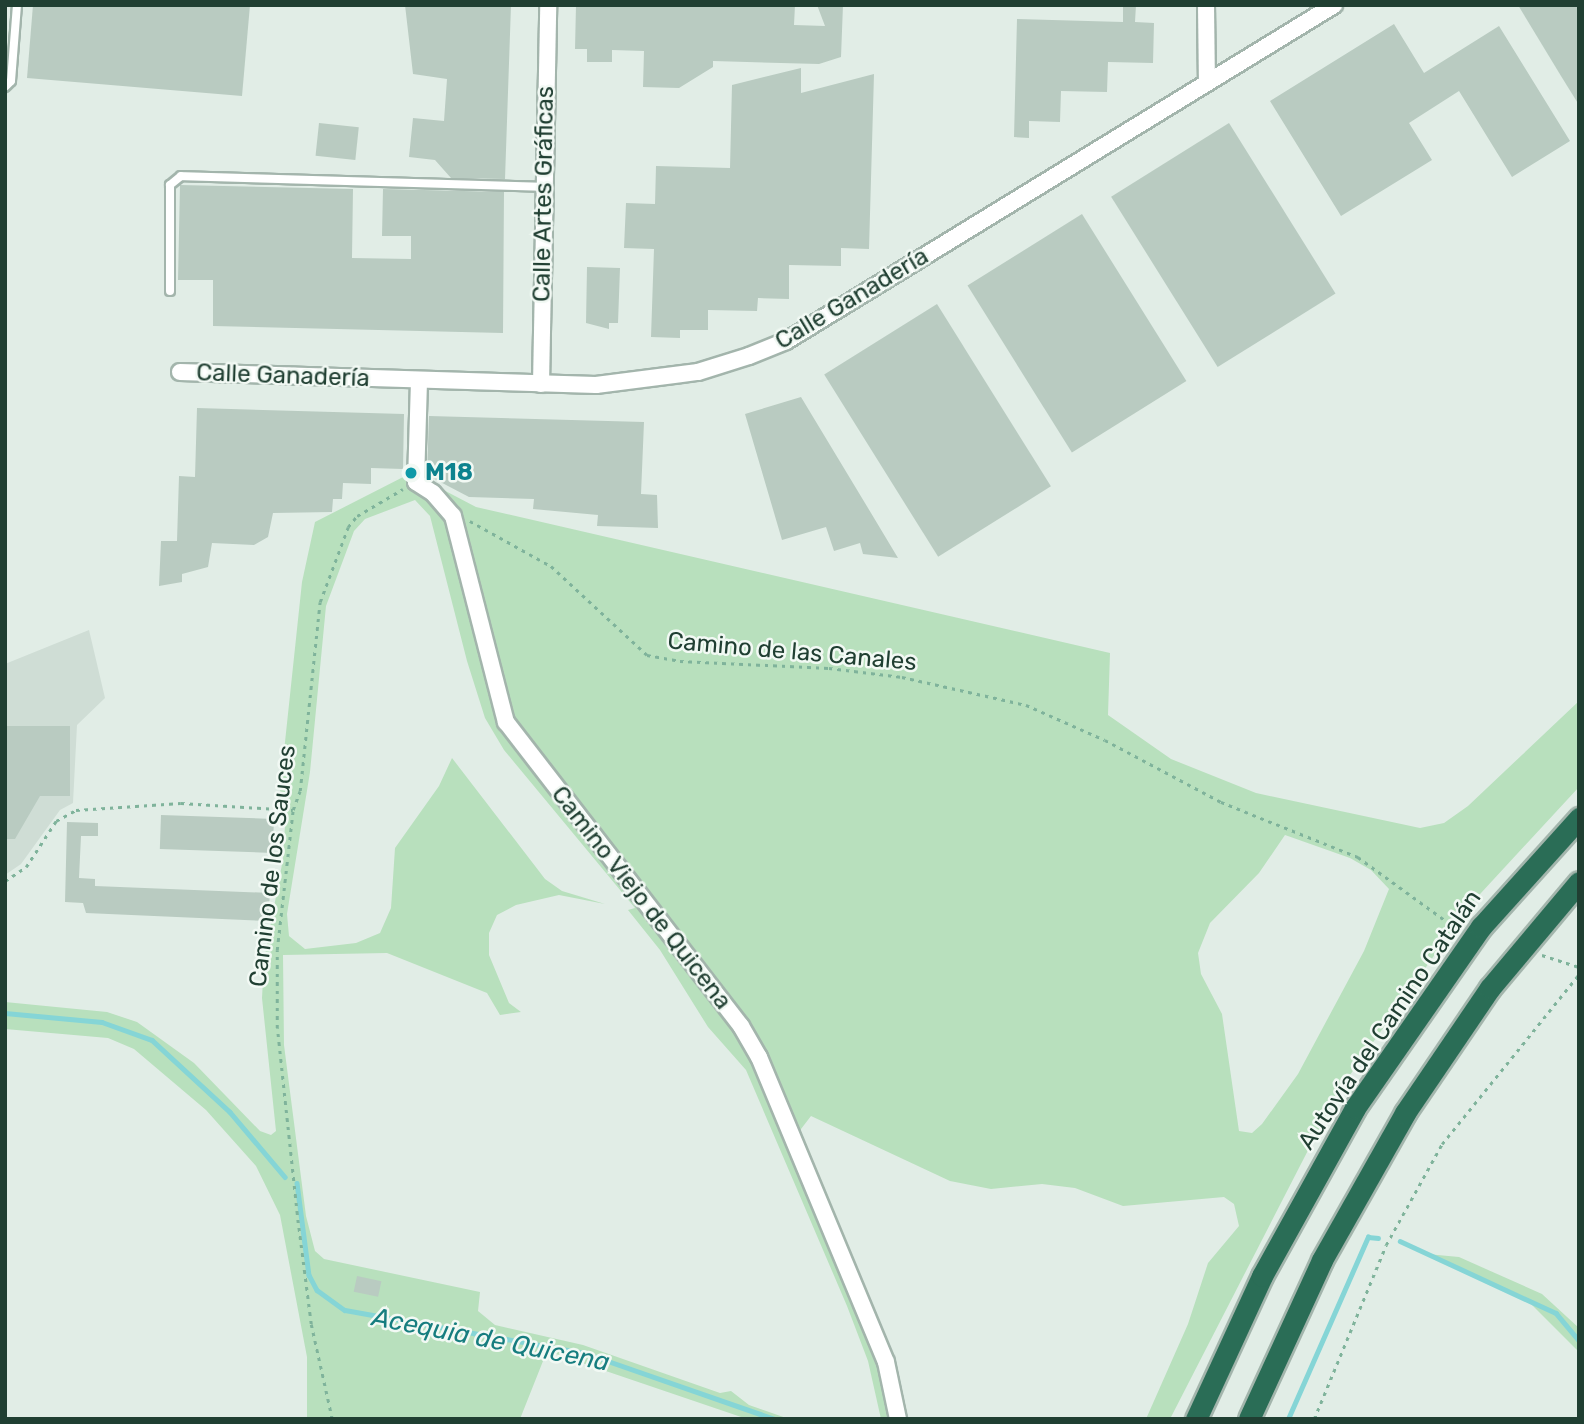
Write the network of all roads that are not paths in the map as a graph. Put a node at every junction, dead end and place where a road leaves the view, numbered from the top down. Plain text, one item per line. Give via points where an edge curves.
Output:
1 (17, 5) edge
2 (548, 5) edge
3 (1206, 5) edge
4 (1334, 5) edge
5 (1207, 82) junction
6 (5, 88) edge
7 (545, 187) junction
8 (170, 291) dead end
9 (180, 372) dead end
10 (419, 381) junction
11 (541, 384) junction
12 (1579, 818) edge
13 (1579, 882) edge
14 (898, 1419) edge
15 (1196, 1419) edge
16 (1249, 1419) edge

1 - 6 lane via 11,81
2 - 7 street, Calle Artes Gráficas
3 - 5 street
4 - 5 street, Calle Ganadería
5 - 11 street, Calle Ganadería via 786,341 698,372 648,381
7 - 8 lane via 181,176 170,185
7 - 11 street, Calle Artes Gráficas
9 - 10 street, Calle Ganadería
10 - 11 street, Calle Ganadería
10 - 14 street, Camino Viejo de Quicena via 416,482 453,516 506,722 741,1026 759,1057 886,1362
12 - 15 highway, Autovía del Camino Catalán via 1481,927 1355,1108 1262,1276
13 - 16 highway via 1490,988 1405,1113 1322,1260

